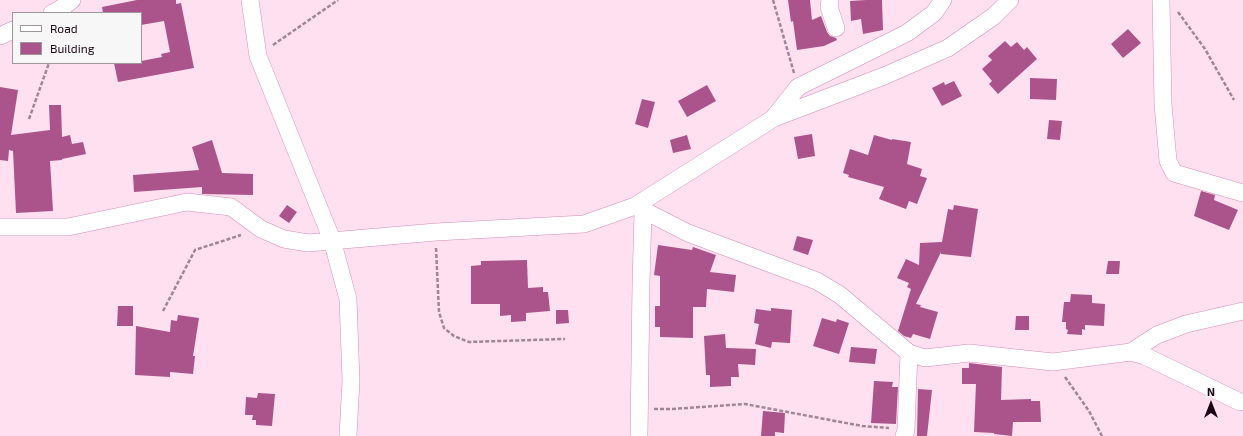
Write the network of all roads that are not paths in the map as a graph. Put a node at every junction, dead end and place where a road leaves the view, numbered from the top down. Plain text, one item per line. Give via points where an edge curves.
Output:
1 (72, 0) edge
2 (250, 0) edge
3 (830, 0) edge
4 (943, 0) edge
5 (1010, 0) edge
6 (1167, 3) edge
7 (54, 12) edge
8 (836, 28) dead end
9 (12, 30) edge
10 (0, 36) edge
11 (774, 118) junction
12 (1243, 193) edge
13 (639, 208) junction
14 (0, 227) edge
15 (332, 240) junction
16 (1243, 311) edge
17 (1131, 352) junction
18 (909, 353) junction
19 (1240, 402) dead end
20 (905, 433) edge
21 (348, 436) edge
22 (639, 436) edge

1 - 7 street
2 - 15 street via 258,56
3 - 8 street via 829,7
4 - 11 street via 934,13 907,33 798,87
5 - 11 street via 994,16 948,48 884,76
6 - 12 street via 1163,104 1168,161 1174,173
9 - 10 street
11 - 13 street
13 - 15 street via 584,224
13 - 18 street via 688,233 817,281 840,295
13 - 22 street
14 - 15 street via 68,227 187,202 231,207 261,229 284,239 308,243
15 - 21 street via 348,299 351,381
16 - 17 street via 1186,324 1157,335
17 - 18 street via 1053,362 969,352 925,358
17 - 19 street via 1145,356
18 - 20 street

